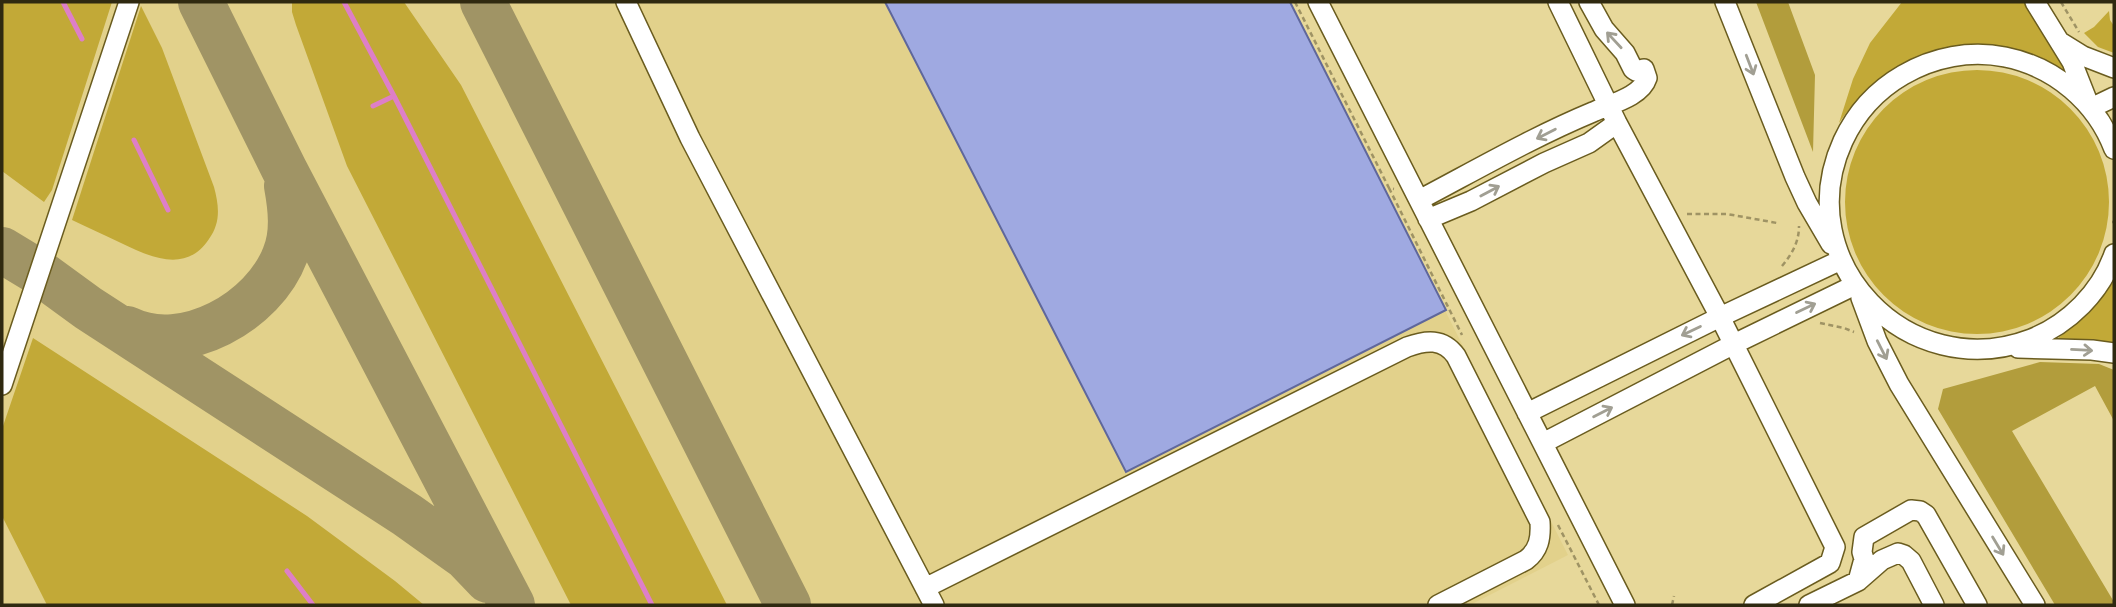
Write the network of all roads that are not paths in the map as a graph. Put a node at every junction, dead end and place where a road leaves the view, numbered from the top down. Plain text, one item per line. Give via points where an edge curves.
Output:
1 (129, 2) edge
2 (626, 2) edge
3 (1318, 2) edge
4 (1558, 2) edge
5 (1589, 2) edge
6 (1725, 2) edge
7 (2035, 2) edge
8 (2059, 41) junction
9 (2114, 68) edge
10 (2114, 97) edge
11 (2091, 108) junction
12 (1612, 114) junction
13 (2114, 149) edge
14 (1419, 200) junction
15 (1428, 219) junction
16 (2114, 254) edge
17 (1841, 259) junction
18 (1856, 286) junction
19 (1720, 317) junction
20 (1734, 344) junction
21 (2000, 348) junction
22 (2114, 353) edge
23 (2, 385) edge
24 (1527, 413) junction
25 (1543, 443) junction
26 (1858, 581) junction
27 (929, 597) edge
28 (1438, 605) edge
29 (1625, 605) edge
30 (1754, 605) edge
31 (1809, 605) edge
32 (1934, 605) edge
33 (1977, 605) edge
34 (2035, 605) edge

1 - 23 street
2 - 27 street via 690,138
3 - 14 street
4 - 12 street
12 -> 5 street via 1647,78 1644,69 1633,69
6 -> 17 street via 1807,203
7 - 8 street
8 - 9 street via 2083,57
8 - 11 street
10 - 11 street
11 - 13 street
11 - 17 street via 2050,74 2000,56 1948,57 1899,77 1861,112 1836,159 1830,213
12 -> 14 street via 1564,125
15 -> 12 street via 1588,143
12 - 19 street
14 - 15 street
15 - 24 street
16 - 21 street via 2094,291 2067,318 2036,337
17 - 18 street
17 - 19 street
20 -> 18 street
18 - 21 street via 1886,318 1924,340 1956,348
18 -> 34 street via 1899,384
19 - 20 street
19 -> 24 street
25 -> 20 street
20 - 30 street via 1835,547 1830,563
21 -> 22 street
24 - 25 street
25 - 29 street
26 - 31 street
26 - 32 street via 1882,560 1904,555
26 - 33 street via 1864,537 1911,510 1920,511
27 - 28 street via 1406,347 1428,341 1450,348 1456,356 1541,522 1534,554

